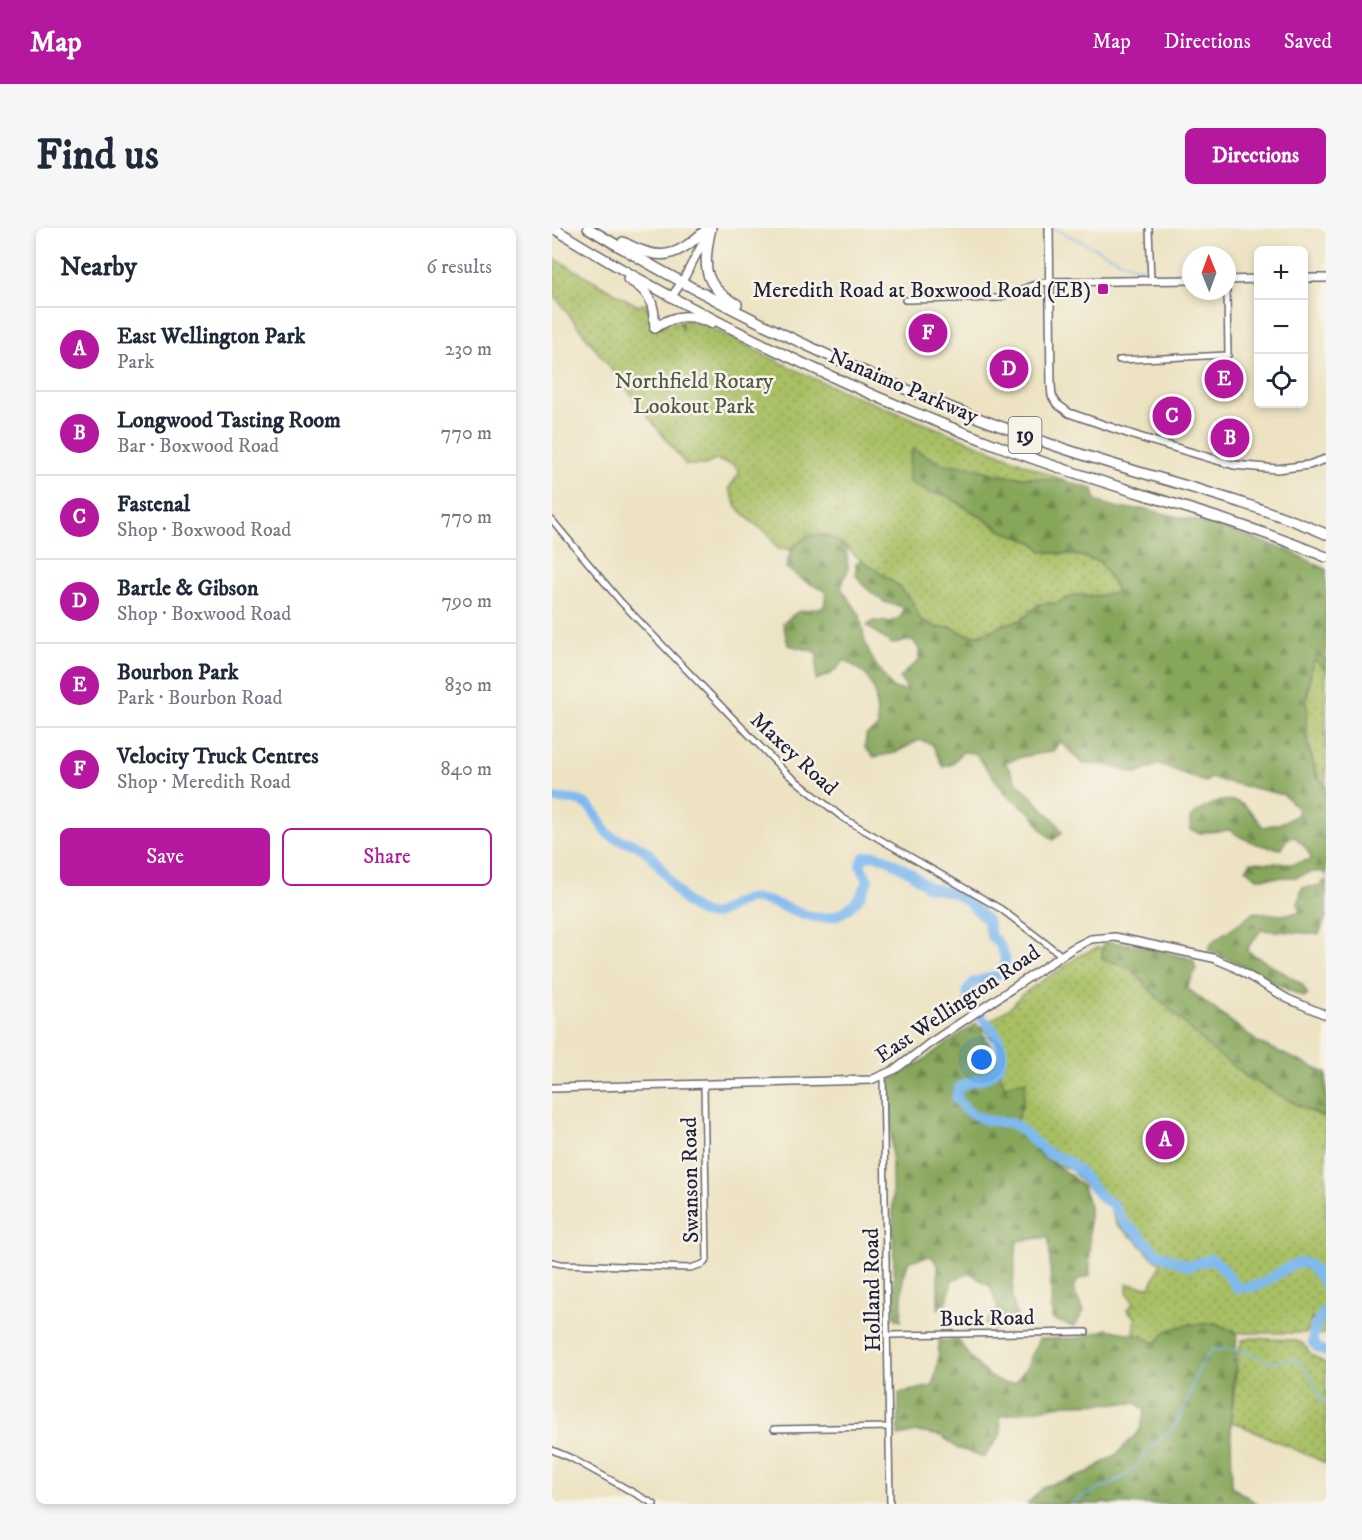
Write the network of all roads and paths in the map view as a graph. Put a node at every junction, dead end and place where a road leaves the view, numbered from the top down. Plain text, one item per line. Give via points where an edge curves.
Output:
1 (553, 228) edge
2 (588, 228) edge
3 (597, 228) edge
4 (710, 228) edge
5 (1049, 228) edge
6 (1149, 228) edge
7 (552, 234) edge
8 (1308, 278) edge
9 (1326, 278) edge
10 (1254, 279) edge
11 (1182, 280) edge
12 (1236, 280) edge
13 (1152, 281) junction
14 (682, 282) junction
15 (1049, 282) junction
16 (672, 296) junction
17 (905, 300) dead end
18 (1227, 300) edge
19 (1119, 360) dead end
20 (883, 379) junction
21 (864, 390) junction
22 (1326, 459) edge
23 (552, 520) edge
24 (1326, 534) edge
25 (1326, 557) edge
26 (1061, 955) junction
27 (1326, 1015) edge
28 (883, 1076) junction
29 (704, 1086) junction
30 (552, 1088) edge
31 (552, 1262) edge
32 (1086, 1332) dead end
33 (888, 1335) junction
34 (889, 1427) junction
35 (774, 1429) dead end
36 (552, 1450) edge
37 (654, 1504) edge
38 (890, 1504) edge

1 - 16 highway, Nanaimo Parkway / 19
2 - 14 highway, Nanaimo Parkway / 19
3 - 4 highway via 643,252 664,255 682,250
4 - 14 street
4 - 20 highway via 705,266 720,293
5 - 15 street
6 - 13 street
7 - 21 highway via 647,293 655,328 671,318 700,318 835,382
8 - 9 street
10 - 12 street
11 - 13 street
13 - 15 street
14 - 16 street
14 - 20 highway, Nanaimo Parkway / 19
15 - 17 street via 998,298
15 - 22 street via 1050,385 1052,396 1062,409 1233,465 1277,469
16 - 21 highway, Nanaimo Parkway / 19
18 - 19 street via 1228,354
20 - 24 highway, Nanaimo Parkway / 19 via 1102,462 1262,510
21 - 25 highway, Nanaimo Parkway / 19 via 1005,448
23 - 26 street, Maxey Road via 621,602 785,772 843,818 1001,909
26 - 27 street, East Wellington Road via 1088,941 1127,939 1226,963 1288,999
26 - 28 street, East Wellington Road
28 - 29 street, East Wellington Road via 865,1082
28 - 33 street, Holland Road
29 - 30 street, East Wellington Road
29 - 31 street, Swanson Road via 707,1260 690,1268
32 - 33 street, Buck Road
33 - 34 street, Holland Road
34 - 35 street
34 - 38 street, Holland Road
36 - 37 street

